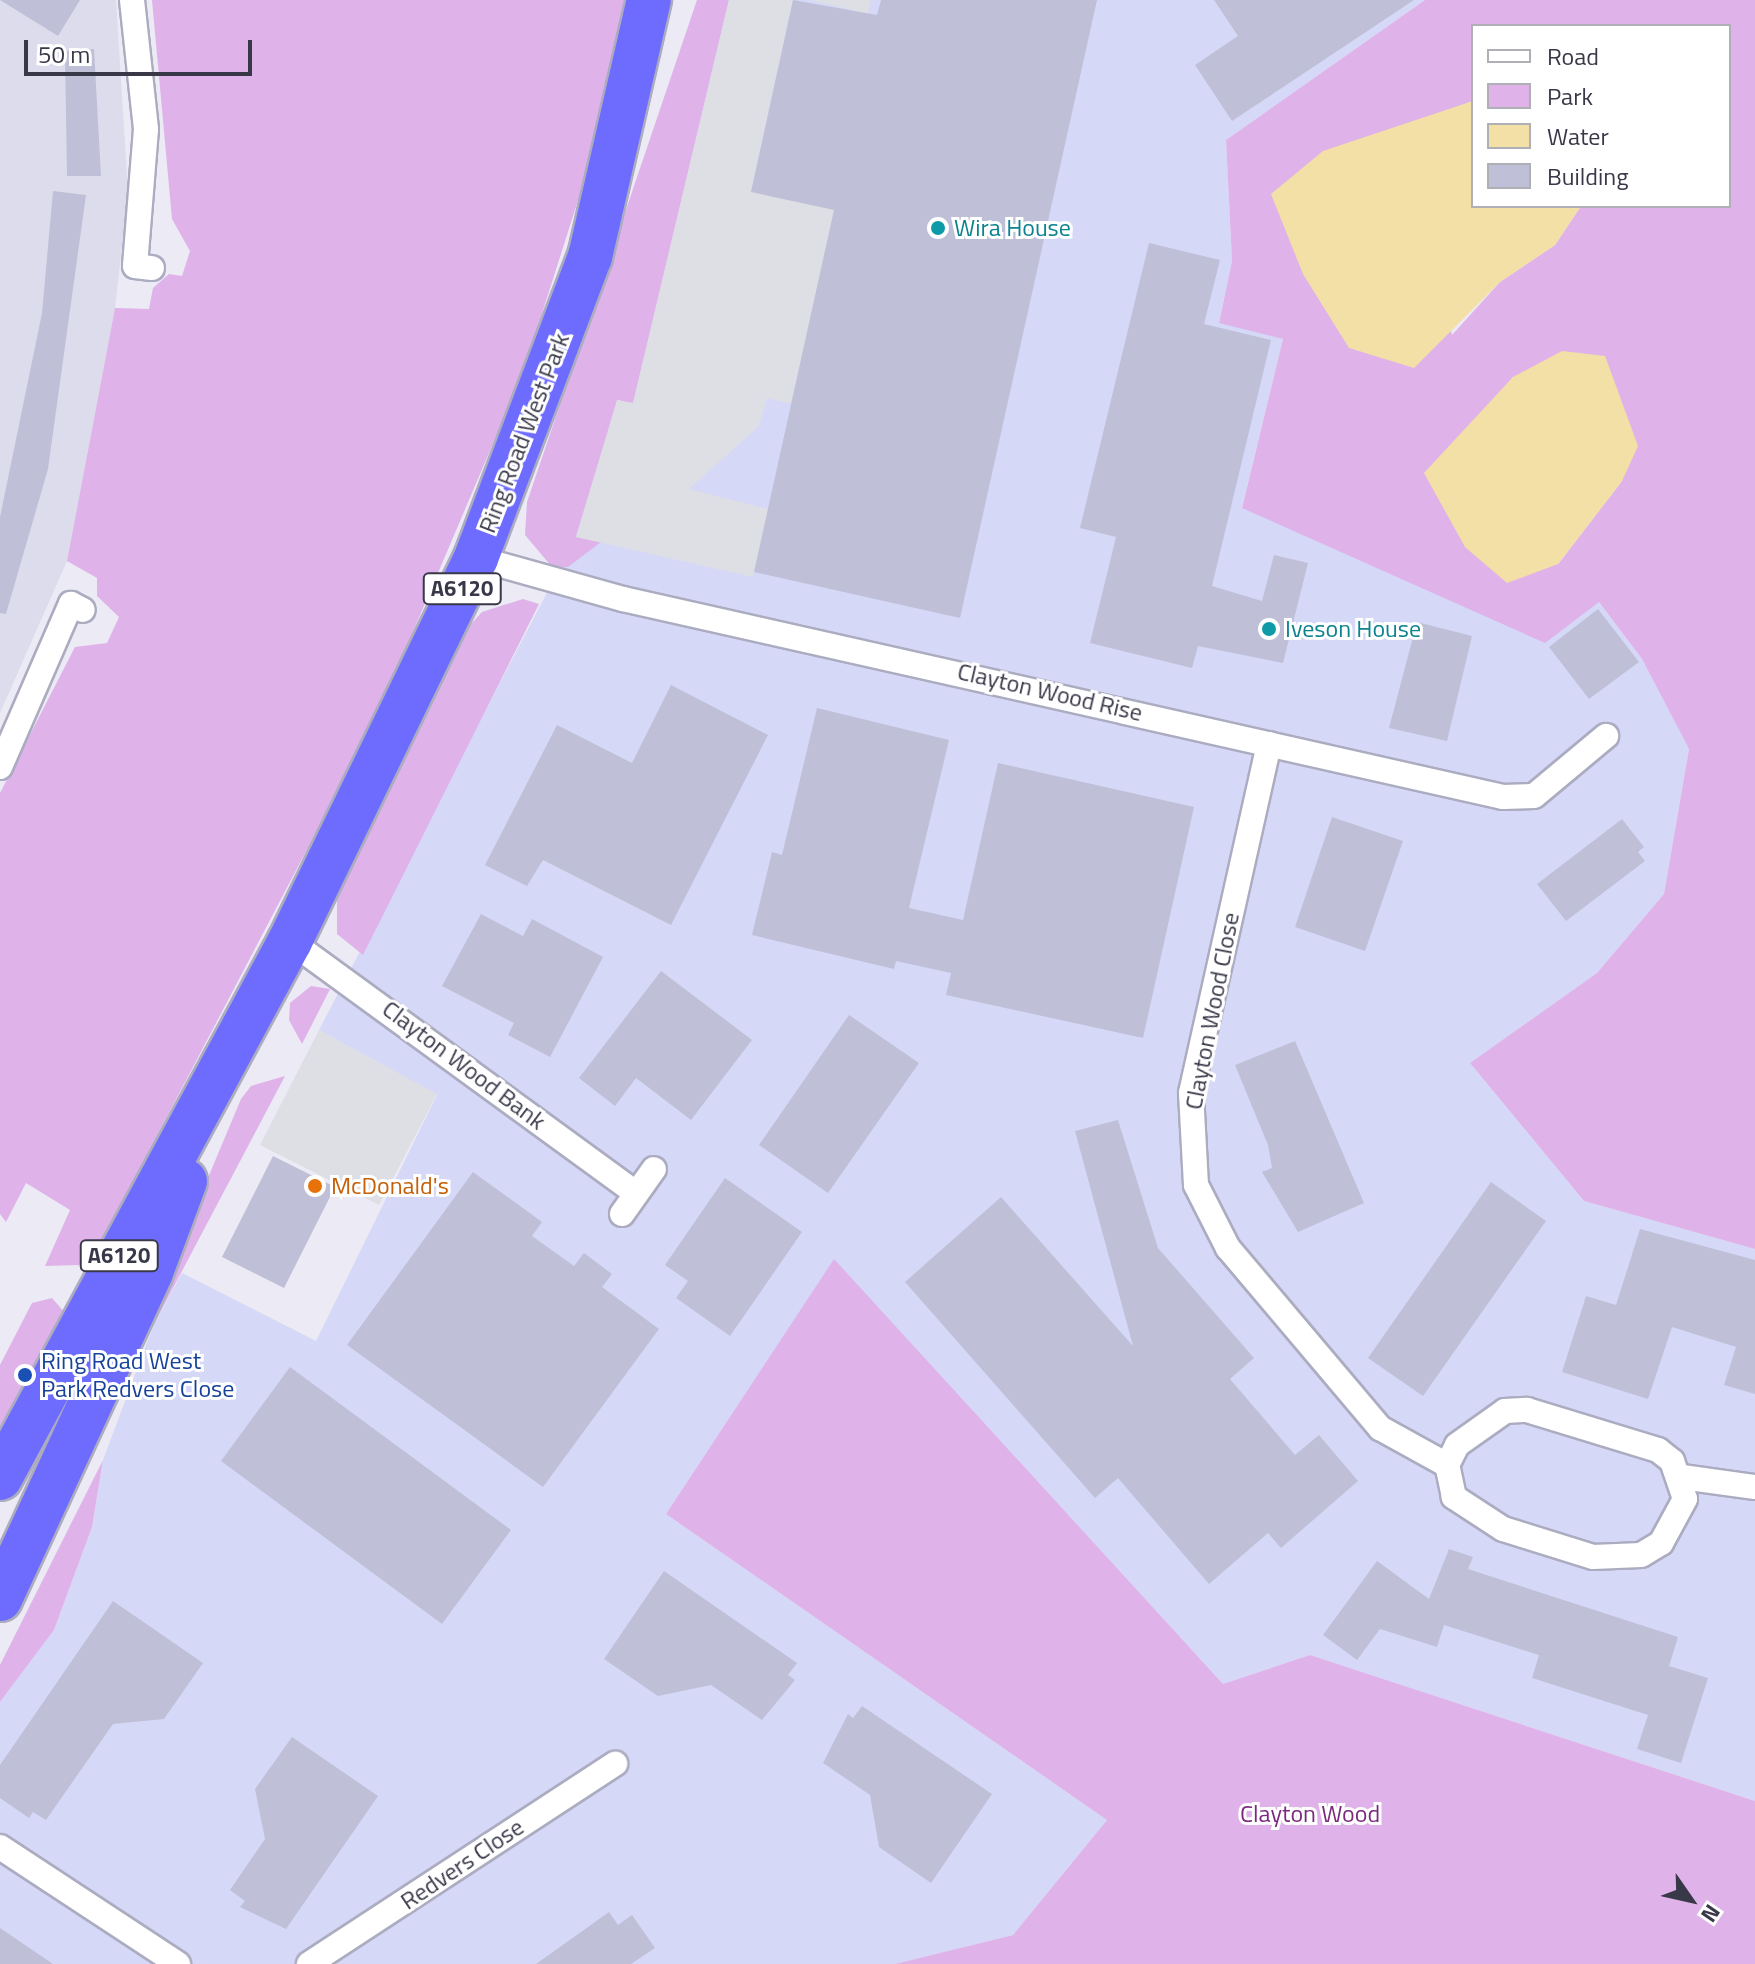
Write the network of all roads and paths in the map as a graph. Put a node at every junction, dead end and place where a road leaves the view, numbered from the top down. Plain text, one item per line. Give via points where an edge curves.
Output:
1 (132, 0) edge
2 (649, 0) edge
3 (676, 0) edge
4 (624, 119) junction
5 (152, 268) dead end
6 (476, 558) junction
7 (83, 610) dead end
8 (1606, 736) dead end
9 (1269, 744) junction
10 (0, 767) edge
11 (290, 941) junction
12 (240, 1035) junction
13 (654, 1169) dead end
14 (636, 1193) junction
15 (622, 1214) dead end
16 (1447, 1465) junction
17 (1682, 1477) junction
18 (0, 1478) edge
19 (1755, 1487) edge
20 (0, 1599) edge
21 (615, 1764) dead end
22 (0, 1847) edge
23 (178, 1964) edge
24 (309, 1964) edge

1 - 5 street via 146,129 135,266
2 - 4 highway, Ring Road West Park / A6120
3 - 4 highway, Ring Road West Park / A6120
4 - 6 highway, Ring Road West Park / A6120 via 590,257
6 - 9 street, Clayton Wood Rise via 623,599
6 - 11 highway, Ring Road West Park / A6120
7 - 10 street via 71,604
8 - 9 street, Clayton Wood Rise via 1548,788 1520,798
9 - 16 street, Clayton Wood Close via 1191,1093 1196,1185 1228,1248 1380,1428
11 - 12 highway, Ring Road West Park / A6120
11 - 14 street, Clayton Wood Bank
12 - 18 highway, Ring Road West Park / A6120
12 - 20 highway, Ring Road West Park / A6120 via 151,1272
13 - 14 street
14 - 15 street
16 - 17 street via 1484,1422 1527,1410 1658,1450
16 - 17 street via 1454,1497 1481,1517 1614,1559 1661,1543 1678,1522
17 - 19 street
21 - 24 street, Redvers Close
22 - 23 street

